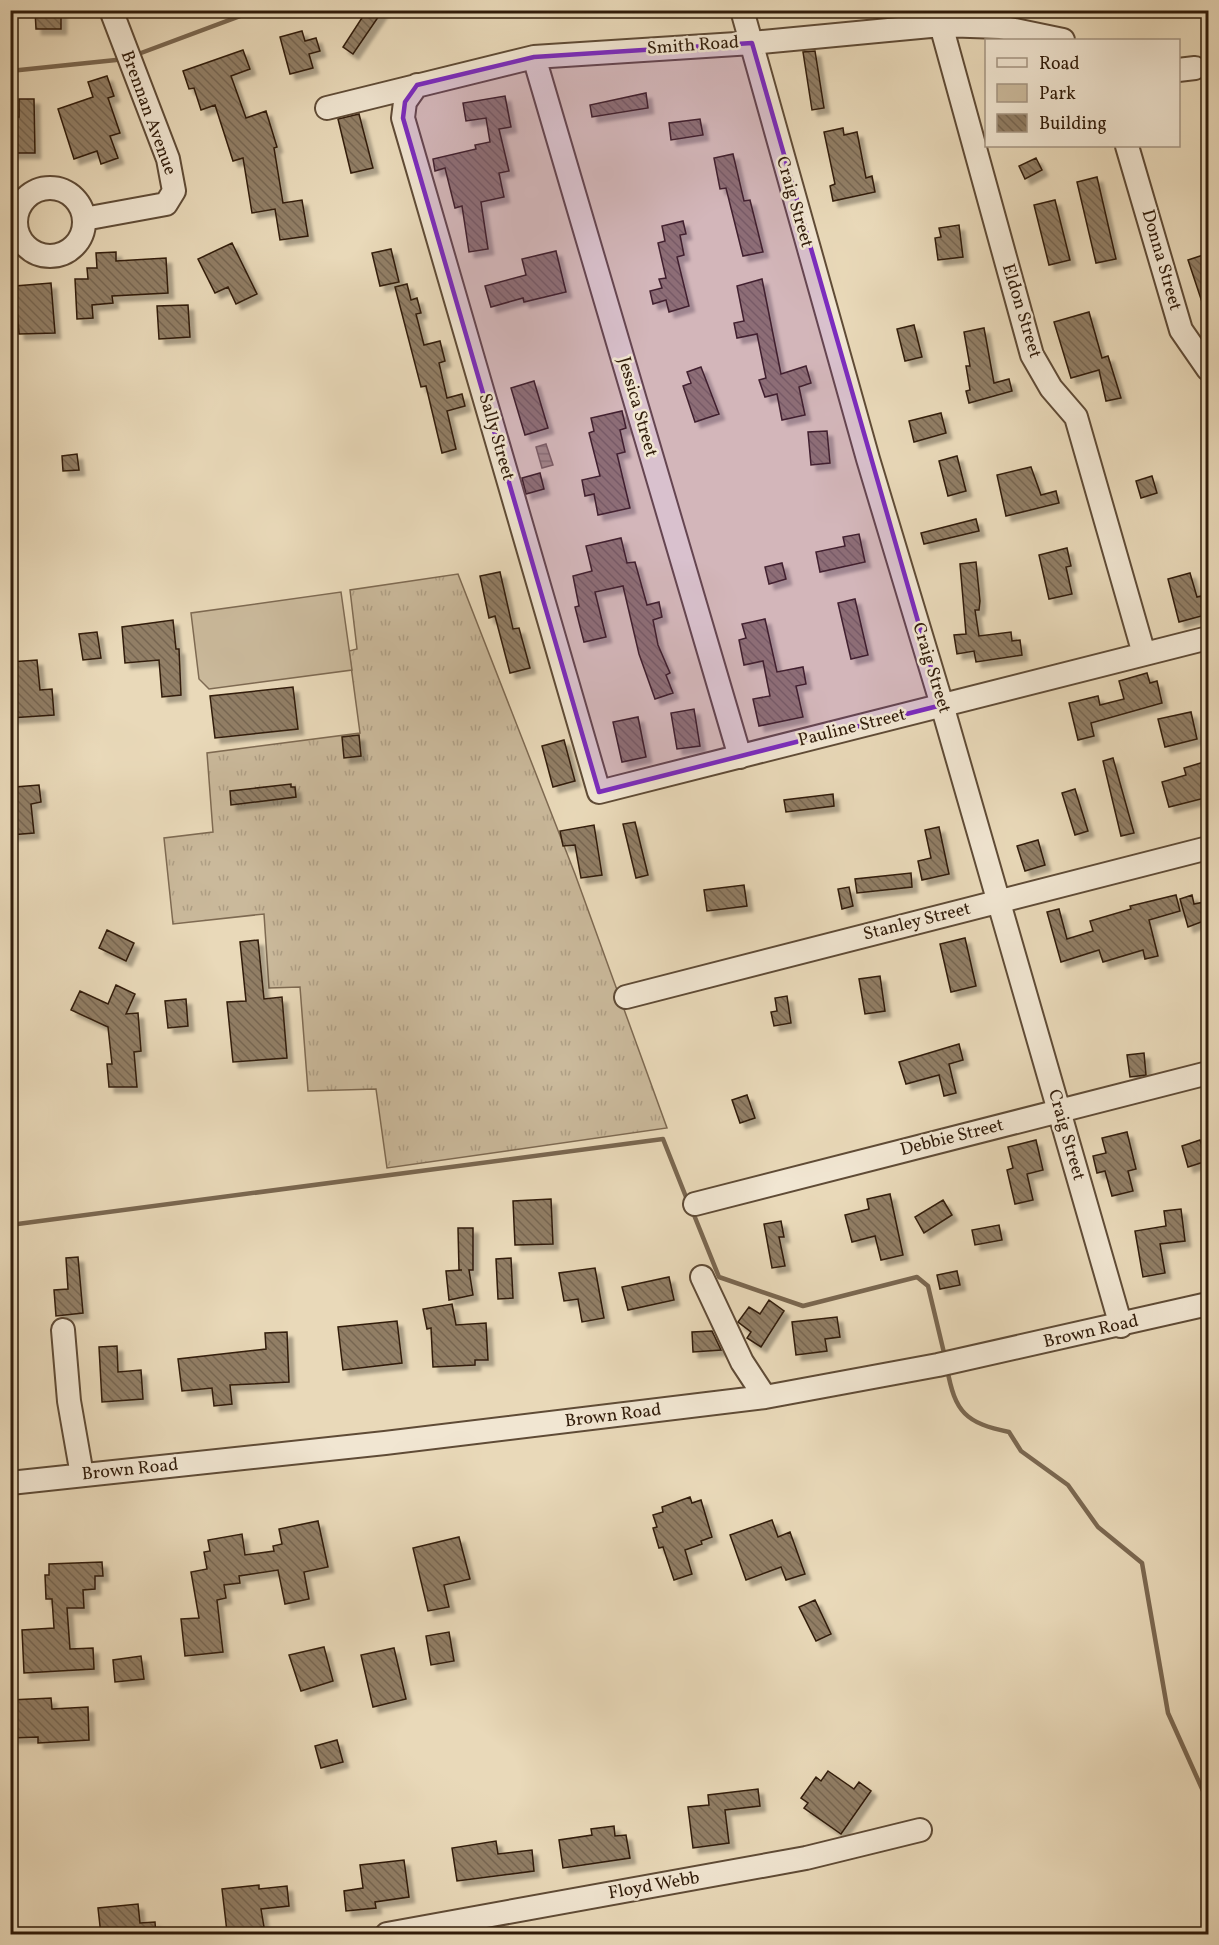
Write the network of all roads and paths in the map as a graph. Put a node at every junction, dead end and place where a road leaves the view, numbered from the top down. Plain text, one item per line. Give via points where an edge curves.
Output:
1 (111, 10) edge
2 (742, 10) edge
3 (941, 25) junction
4 (1059, 39) edge
5 (752, 43) junction
6 (534, 57) junction
7 (417, 85) junction
8 (327, 108) dead end
9 (1127, 147) edge
10 (84, 219) dead end
11 (1209, 369) edge
12 (1209, 638) edge
13 (1144, 654) junction
14 (942, 705) junction
15 (740, 757) junction
16 (599, 792) joint
17 (1209, 848) edge
18 (999, 901) junction
19 (626, 997) dead end
20 (1209, 1073) edge
21 (1059, 1111) junction
22 (695, 1204) dead end
23 (702, 1277) dead end
24 (1209, 1304) edge
25 (1121, 1326) junction
26 (63, 1330) dead end
27 (765, 1397) junction
28 (82, 1475) junction
29 (10, 1483) edge
30 (920, 1830) dead end
31 (387, 1935) edge

1 - 10 street, Brennan Avenue via 168,159 174,191 166,204
2 - 5 street, Craig Street
3 - 4 street, Smith Road via 1000,27
3 - 5 street, Smith Road
3 - 13 street, Eldon Street via 1032,355 1051,388 1076,417
5 - 6 street, Smith Road
5 - 14 street, Craig Street via 772,125
6 - 7 street, Smith Road
6 - 15 street, Jessica Street
7 - 8 street, Smith Road
7 - 16 street, Sally Street via 405,102 403,118
9 - 11 street, Donna Street via 1181,330
12 - 13 street, Pauline Street
13 - 14 street, Pauline Street
14 - 15 street, Pauline Street
14 - 18 street, Craig Street
15 - 16 street, Pauline Street
17 - 18 street, Stanley Street
18 - 19 street, Stanley Street
18 - 21 street, Craig Street
20 - 21 street, Debbie Street
21 - 22 street, Debbie Street
21 - 25 street, Craig Street
23 - 27 street via 746,1371
24 - 25 street, Brown Road
25 - 27 street, Brown Road via 946,1364
26 - 28 street via 69,1401
27 - 28 street, Brown Road
28 - 29 street, Brown Road
30 - 31 street, Floyd Webb via 806,1858

